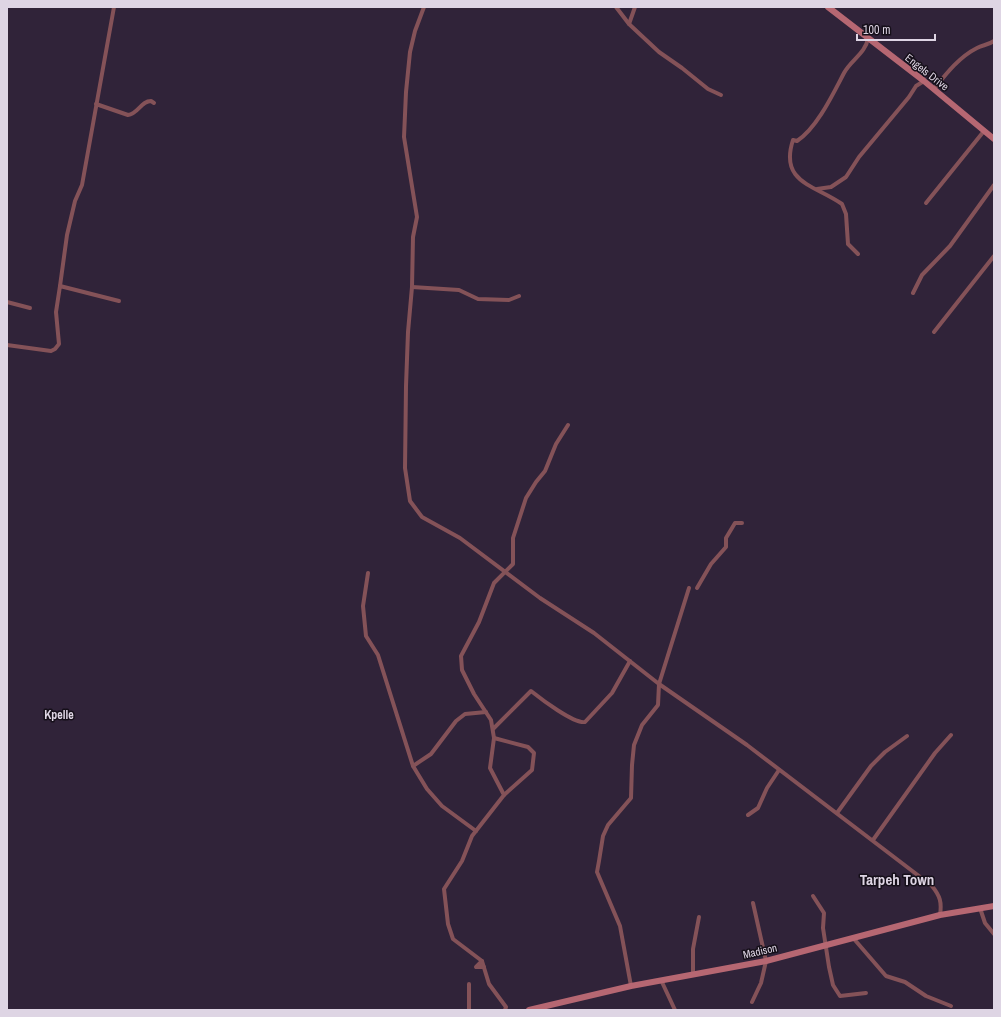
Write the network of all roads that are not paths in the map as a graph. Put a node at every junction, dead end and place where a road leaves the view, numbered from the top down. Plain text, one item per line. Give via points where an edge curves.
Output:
1 (114, 7) edge
2 (424, 7) edge
3 (616, 7) edge
4 (635, 7) edge
5 (828, 7) edge
6 (629, 24) junction
7 (868, 38) junction
8 (994, 41) edge
9 (924, 81) junction
10 (934, 89) junction
11 (721, 95) dead end
12 (154, 103) dead end
13 (96, 104) junction
14 (984, 130) junction
15 (994, 139) edge
16 (994, 185) edge
17 (816, 189) junction
18 (926, 203) dead end
19 (858, 254) dead end
20 (994, 256) edge
21 (60, 286) junction
22 (412, 287) junction
23 (913, 293) dead end
24 (519, 296) dead end
25 (119, 301) dead end
26 (7, 302) edge
27 (30, 308) dead end
28 (934, 332) dead end
29 (7, 345) edge
30 (568, 425) dead end
31 (742, 523) dead end
32 (504, 572) junction
33 (368, 573) dead end
34 (689, 588) dead end
35 (697, 588) dead end
36 (630, 661) junction
37 (659, 684) junction
38 (486, 712) junction
39 (493, 729) junction
40 (951, 735) dead end
41 (906, 736) dead end
42 (494, 738) junction
43 (413, 766) junction
44 (780, 770) junction
45 (504, 795) junction
46 (837, 813) junction
47 (748, 815) dead end
48 (476, 831) junction
49 (872, 840) junction
50 (813, 896) dead end
51 (753, 903) dead end
52 (994, 906) edge
53 (980, 908) junction
54 (940, 915) junction
55 (699, 917) dead end
56 (994, 934) edge
57 (854, 939) junction
58 (826, 945) junction
59 (766, 960) junction
60 (482, 961) junction
61 (484, 967) junction
62 (693, 975) junction
63 (661, 980) junction
64 (469, 984) dead end
65 (631, 986) junction
66 (866, 993) dead end
67 (752, 1002) dead end
68 (951, 1006) dead end
69 (469, 1010) edge
70 (505, 1010) edge
71 (529, 1010) edge
72 (675, 1010) edge

1 - 13 street
2 - 22 street via 414,31 410,52 404,137 417,218 413,237
3 - 6 street
4 - 6 street
5 - 7 street, Engels Drive
6 - 11 street via 659,52 708,89
7 - 9 street, Engels Drive
7 - 17 street via 867,45 844,73 811,129 797,141 793,140 789,155 791,167 806,184
8 - 10 street via 978,47 953,66
9 - 10 street, Engels Drive
9 - 17 street via 916,86 846,177 831,187
10 - 14 street, Engels Drive
12 - 13 street via 146,102 135,113 128,115
13 - 21 street via 82,185 75,201 67,235
14 - 15 street, Engels Drive
14 - 18 street
16 - 23 street via 950,246 922,275
17 - 19 street via 842,204 846,214 848,244
20 - 28 street
21 - 25 street
21 - 29 street via 56,312 58,344 55,349 51,351
22 - 24 street via 459,290 478,299 509,300
22 - 32 street via 408,332 405,468 410,501 422,517 460,538
26 - 27 street
30 - 32 street via 556,444 546,471 526,498 513,538 513,564
31 - 35 street via 735,523 731,527 726,538 726,548 711,564
32 - 36 street via 594,632
32 - 38 street via 494,583 479,622 461,656 462,670
33 - 43 street via 363,606 366,636 378,655
34 - 37 street
36 - 37 street
36 - 39 street via 612,693 585,722 579,722 565,714 531,691
37 - 44 street
37 - 65 street via 658,705 642,724 634,745 631,798 608,825 597,872 620,926
38 - 39 street via 492,720
38 - 43 street via 465,714 456,721 431,754
39 - 42 street
40 - 49 street
41 - 46 street via 871,766
42 - 45 street via 490,768
42 - 45 street via 528,747 534,753 532,770
43 - 48 street via 427,789 442,806
44 - 46 street
44 - 47 street via 767,788 758,808
45 - 48 street
46 - 49 street
48 - 60 street via 462,861 444,889 448,924 453,939
49 - 54 street via 932,886 942,904
50 - 58 street via 824,913
51 - 59 street
52 - 53 street, Madison
53 - 54 street, Madison
53 - 56 street via 985,923
54 - 57 street, Madison
55 - 62 street via 693,949
57 - 58 street, Madison
57 - 68 street via 886,976 905,982 926,996
58 - 59 street, Madison
58 - 66 street via 833,985 840,996
59 - 62 street, Madison
59 - 67 street via 761,983
60 - 61 street
60 - 61 street via 476,967
61 - 70 street via 489,984 506,1007
62 - 63 street, Madison
63 - 65 street, Madison
63 - 72 street
64 - 69 street
65 - 71 street, Madison

